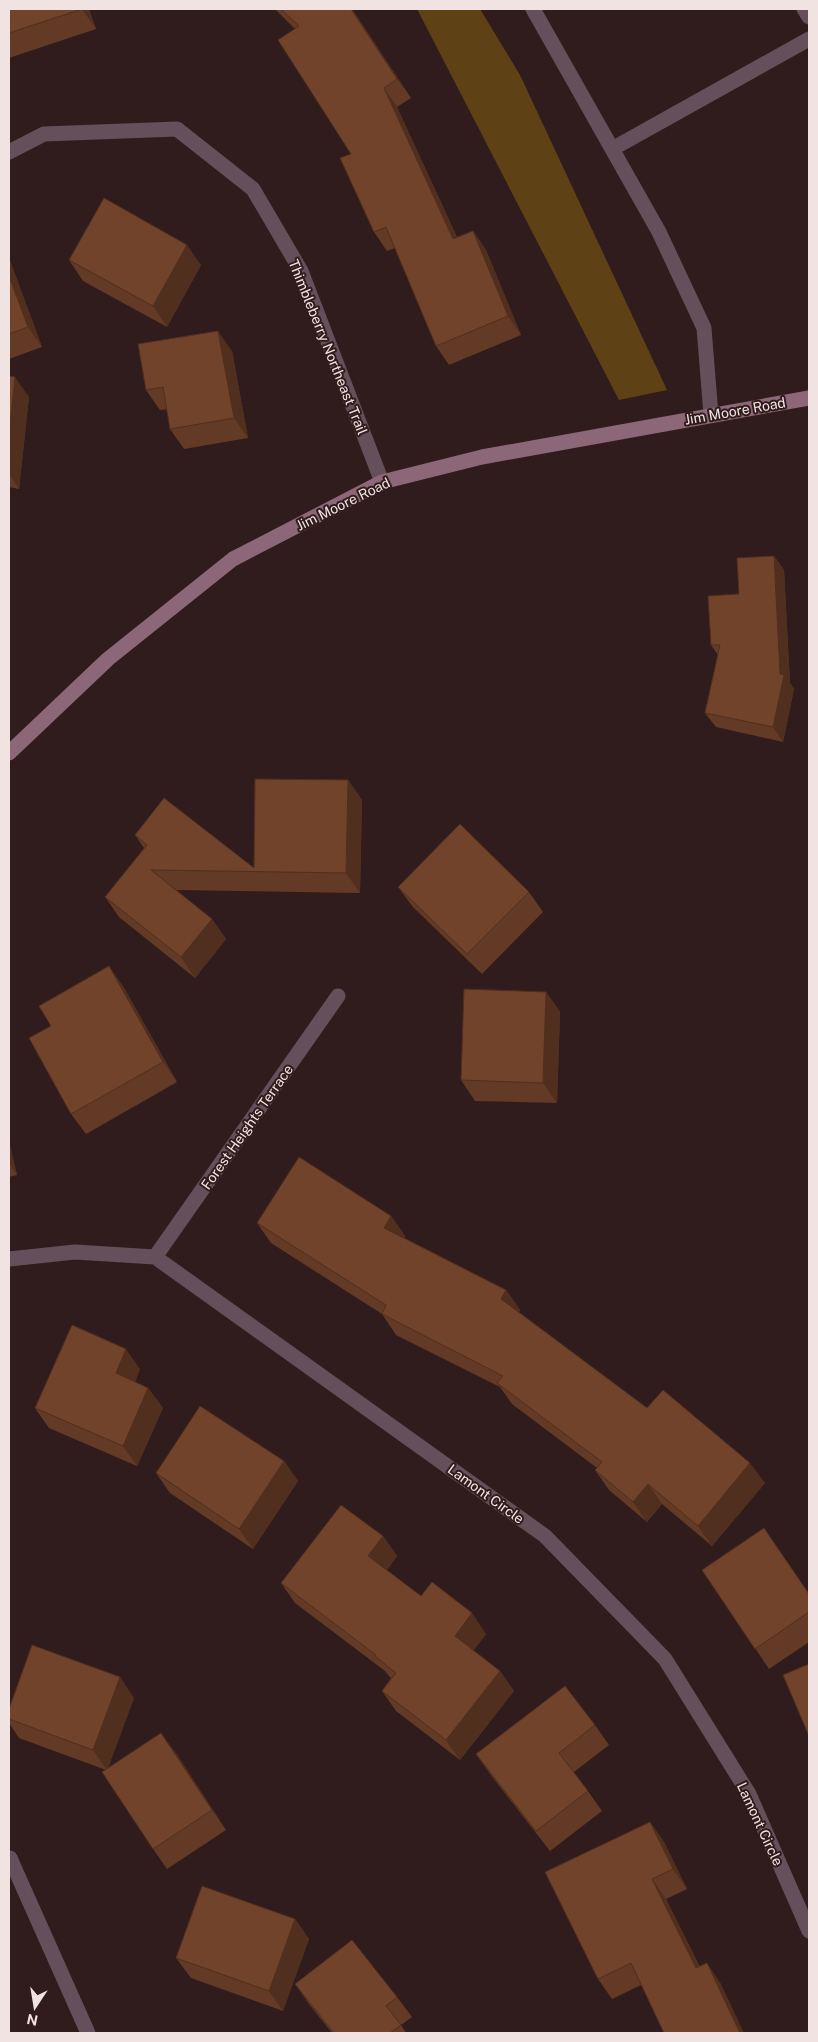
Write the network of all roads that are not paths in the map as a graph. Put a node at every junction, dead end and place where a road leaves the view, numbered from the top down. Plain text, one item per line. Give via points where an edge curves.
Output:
1 (533, 9) edge
2 (804, 9) edge
3 (809, 17) edge
4 (809, 39) edge
5 (612, 149) junction
6 (9, 152) edge
7 (809, 398) edge
8 (711, 415) junction
9 (382, 482) junction
10 (9, 753) edge
11 (338, 996) dead end
12 (155, 1257) junction
13 (9, 1259) edge
14 (10, 1858) edge
15 (809, 1931) edge
16 (88, 2033) edge

1 - 5 street
2 - 3 street
4 - 5 street
5 - 8 street via 659,232 704,328
6 - 9 street, Thimbleberry Northeast Trail via 44,134 177,129 253,189 301,271
7 - 8 street, Jim Moore Road
8 - 9 street, Jim Moore Road via 482,457
9 - 10 street, Jim Moore Road via 233,559 108,660
11 - 12 street, Forest Heights Terrace
12 - 13 street via 75,1252
12 - 15 street, Lamont Circle via 545,1536 665,1659 749,1794
14 - 16 street

